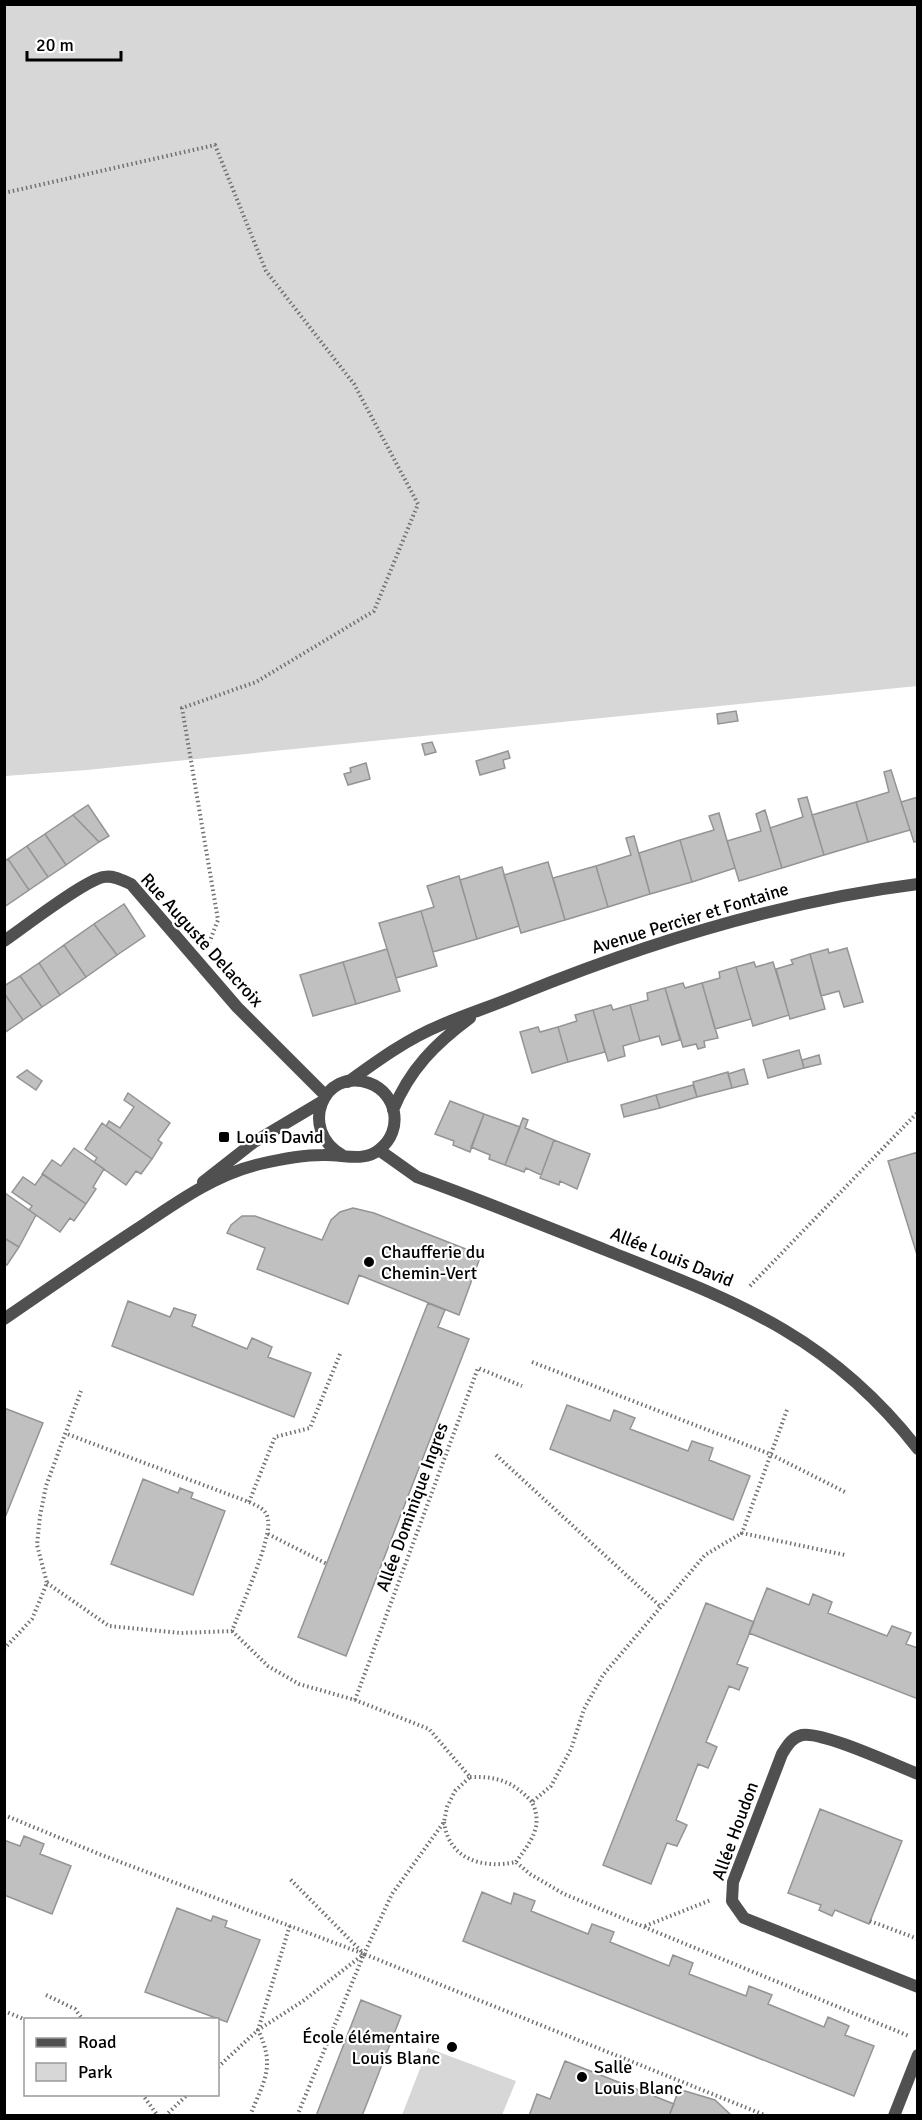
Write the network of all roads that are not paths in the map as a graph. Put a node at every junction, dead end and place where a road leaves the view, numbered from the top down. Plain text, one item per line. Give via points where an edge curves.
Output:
1 (918, 884) edge
2 (4, 941) edge
3 (480, 1012) junction
4 (348, 1082) junction
5 (325, 1098) junction
6 (393, 1110) junction
7 (379, 1150) junction
8 (342, 1155) junction
9 (189, 1195) junction
10 (4, 1319) edge
11 (918, 1449) edge
12 (918, 1774) edge
13 (918, 1987) edge
14 (918, 2055) edge
15 (894, 2115) edge

1 - 3 street, Avenue Percier et Fontaine via 825,898 724,923 629,952
2 - 5 street, Rue Auguste Delacroix via 93,881 111,876 131,884 200,966
3 - 4 street, Avenue Percier et Fontaine via 426,1032
3 - 6 street, Avenue Percier et Fontaine via 425,1056
4 - 5 street, Avenue Percier et Fontaine
4 - 6 street via 360,1081 376,1087 389,1099
5 - 8 street via 318,1118 319,1130 328,1145
5 - 9 street, Avenue Percier et Fontaine via 254,1142
6 - 7 street, Avenue Percier et Fontaine via 393,1132
7 - 8 street, Avenue Percier et Fontaine via 362,1157
7 - 11 street, Allée Louis David via 417,1177 735,1302 772,1321 827,1357 888,1414
8 - 9 street, Avenue Percier et Fontaine via 256,1165
9 - 10 street, Avenue Percier et Fontaine
12 - 13 street, Allée Houdon via 818,1736 799,1735 792,1739 782,1754 731,1892 735,1910 744,1918
14 - 15 street

